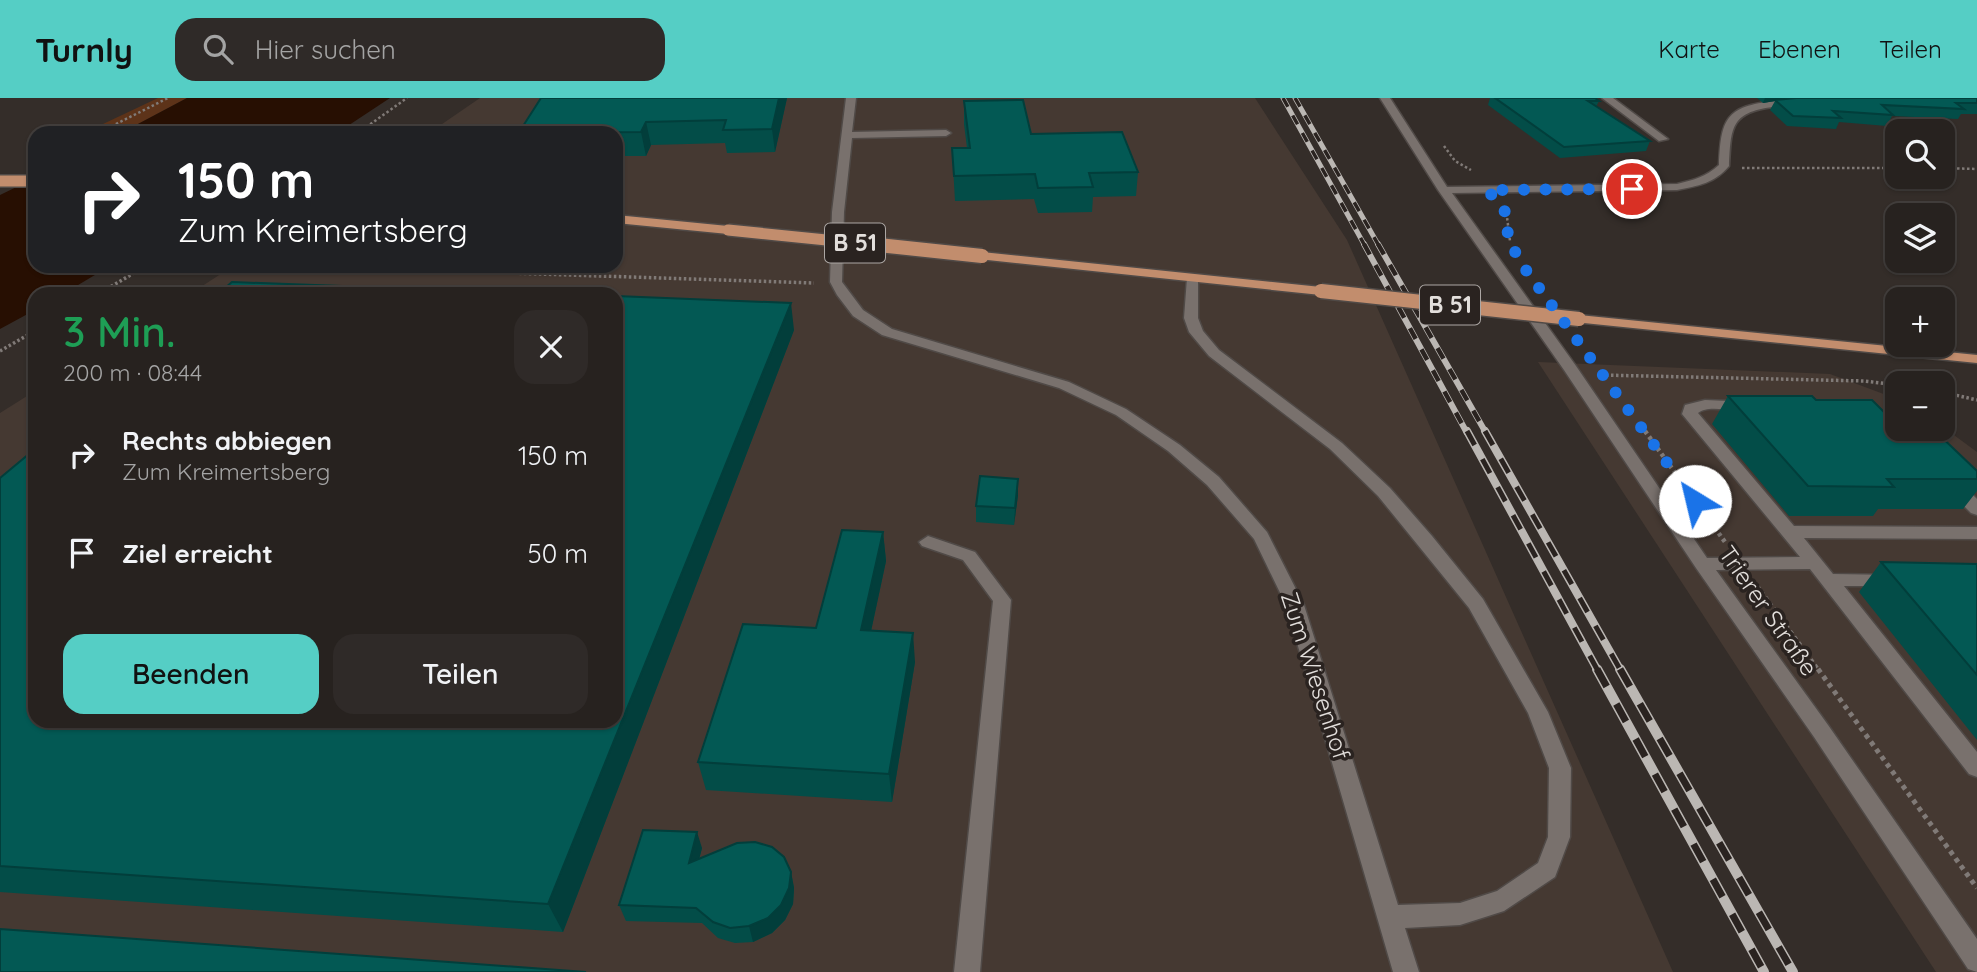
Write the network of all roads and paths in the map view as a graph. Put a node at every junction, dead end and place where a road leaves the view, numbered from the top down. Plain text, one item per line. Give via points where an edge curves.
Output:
1 (168, 98) edge
2 (407, 98) edge
3 (851, 98) edge
4 (1385, 98) edge
5 (1607, 98) edge
6 (1809, 101) edge
7 (112, 126) edge
8 (368, 126) edge
9 (946, 133) dead end
10 (848, 135) junction
11 (1438, 138) dead end
12 (1662, 139) dead end
13 (1724, 166) junction
14 (1885, 168) edge
15 (1955, 168) edge
16 (1977, 169) edge
17 (0, 181) edge
18 (28, 181) edge
19 (1444, 190) junction
20 (1487, 190) junction
21 (623, 220) edge
22 (1513, 248) dead end
23 (134, 273) edge
24 (531, 273) edge
25 (1194, 278) junction
26 (836, 282) junction
27 (110, 287) edge
28 (28, 335) edge
29 (0, 351) edge
30 (1977, 359) edge
31 (1595, 364) dead end
32 (1575, 374) junction
33 (1602, 375) junction
34 (1885, 384) edge
35 (1611, 386) dead end
36 (1955, 395) edge
37 (1977, 400) edge
38 (1756, 405) edge
39 (1635, 419) dead end
40 (1938, 470) edge
41 (1977, 509) edge
42 (1788, 532) junction
43 (1977, 533) edge
44 (929, 542) dead end
45 (1815, 563) junction
46 (1702, 564) junction
47 (1741, 564) junction
48 (1828, 580) junction
49 (1909, 580) edge
50 (1977, 768) edge
51 (1977, 888) edge
52 (1390, 917) junction
53 (1977, 960) edge
54 (967, 972) edge
55 (1406, 972) edge

1 - 7 path
2 - 8 path
3 - 10 street
4 - 19 street, Trierer Straße
5 - 12 street
6 - 13 street via 1749,105 1725,132
9 - 10 street
10 - 26 street via 838,212
11 - 20 path
13 - 14 path
13 - 20 street via 1714,176 1677,187
15 - 16 path
17 - 18 main road, bridge
19 - 20 street
19 - 32 street, Trierer Straße
20 - 22 path via 1503,207
21 - 25 main road, B 51, bridge
23 - 27 path
24 - 26 path
25 - 30 main road, B 51, bridge
25 - 52 street via 1191,318 1196,332 1214,354 1336,446 1426,540 1483,616 1538,712 1560,768 1559,837 1547,870 1504,900 1460,914
26 - 52 street, Zum Wiesenhof via 858,313 887,332 1063,385 1121,412 1174,448 1229,499 1261,536 1296,605
28 - 29 path
31 - 33 path
32 - 33 path
32 - 46 street, Trierer Straße
33 - 34 path
33 - 35 path
36 - 37 path
38 - 42 street via 1704,405 1690,408 1690,414
39 - 47 path
40 - 41 street
42 - 43 street
42 - 45 street
44 - 54 street via 969,556 1002,600
45 - 47 street
45 - 48 street
46 - 47 street
46 - 53 street, Trierer Straße
47 - 51 path
48 - 49 street
48 - 50 street
52 - 55 street, Zum Wiesenhof

